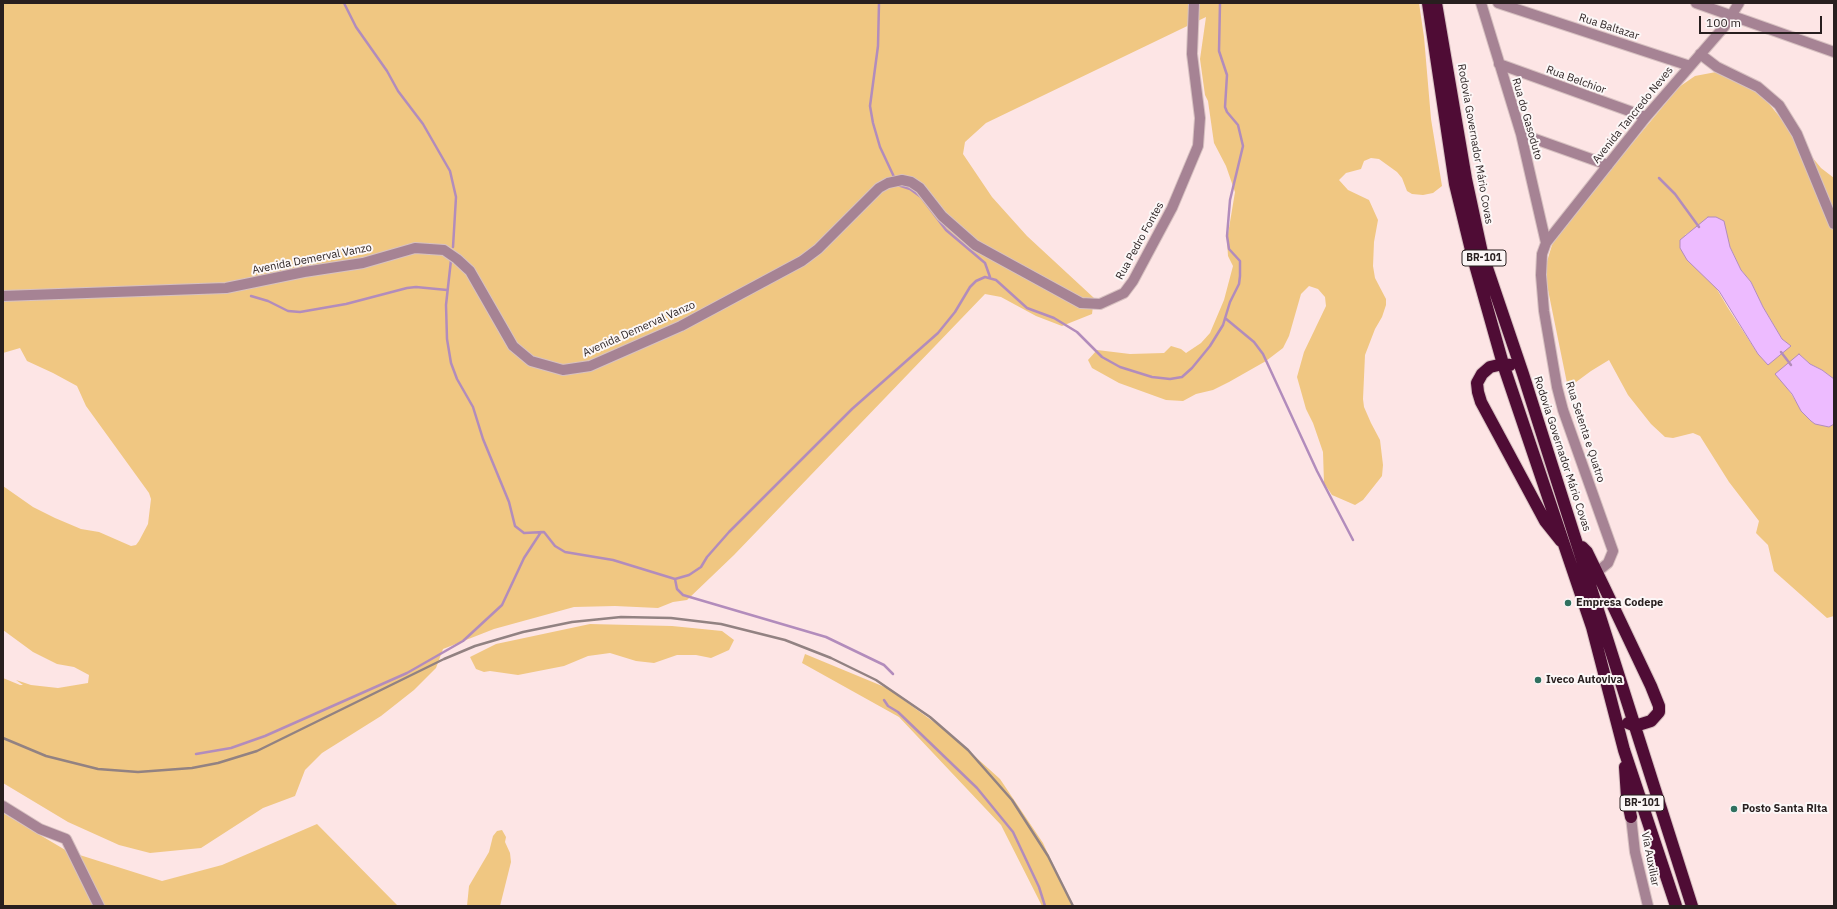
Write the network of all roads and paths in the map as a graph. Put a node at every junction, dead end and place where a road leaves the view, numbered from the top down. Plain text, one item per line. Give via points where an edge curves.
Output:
1 (1194, 3) edge
2 (1428, 3) edge
3 (1436, 3) edge
4 (1481, 3) edge
5 (1498, 3) edge
6 (1696, 3) edge
7 (1739, 3) edge
8 (1732, 15) junction
9 (1834, 52) edge
10 (1700, 54) junction
11 (1499, 64) junction
12 (1690, 66) junction
13 (1646, 117) junction
14 (1521, 134) junction
15 (1608, 165) junction
16 (895, 181) joint
17 (1834, 224) edge
18 (1546, 243) junction
19 (3, 296) edge
20 (1503, 364) junction
21 (1523, 374) junction
22 (1564, 543) junction
23 (1576, 543) junction
24 (1596, 572) junction
25 (1612, 699) junction
26 (1635, 726) junction
27 (1624, 750) junction
28 (3, 806) edge
29 (1643, 806) junction
30 (1631, 817) junction
31 (99, 906) edge
32 (1648, 906) edge
33 (1676, 906) edge
34 (1692, 906) edge

1 - 16 street, Rua Pedro Fontes via 1192,54 1200,118 1198,146 1172,208 1133,281 1124,292 1100,304 1081,303 975,244 942,216 920,188 911,182
2 - 20 highway, BR-101 via 1456,184 1472,254
3 - 21 highway, Rodovia Governador Mário Covas / BR-101 via 1466,179 1482,253
4 - 11 street, Rua do Gasoduto
5 - 12 street, Rua Baltazar
6 - 8 street
7 - 8 street, Avenida Tancredo Neves
8 - 9 street
8 - 10 street, Avenida Tancredo Neves
10 - 12 street, Avenida Tancredo Neves
10 - 17 street via 1717,67 1758,87 1779,105 1797,134
11 - 13 street, Rua Belchior
11 - 14 street, Rua do Gasoduto
12 - 13 street, Avenida Tancredo Neves
13 - 15 street, Avenida Tancredo Neves
14 - 15 street
14 - 18 street, Rua do Gasoduto
15 - 18 street, Avenida Tancredo Neves
16 - 19 street, Avenida Demerval Vanzo via 879,188 818,249 802,261 681,326 590,366 563,370 531,361 513,346 470,271 444,250 415,248 363,263 226,288
18 - 24 street, Rua Setenta e Quatro via 1541,262 1543,296 1562,410 1613,551 1608,563
20 - 21 highway
20 - 22 highway, BR-101
20 - 22 highway via 1490,367 1482,374 1477,383 1481,402 1545,521
21 - 23 highway, Rodovia Governador Mário Covas / BR-101
22 - 25 highway, BR-101 via 1592,627
23 - 24 highway via 1587,552
23 - 26 highway, Rodovia Governador Mário Covas / BR-101
24 - 26 highway via 1651,686 1658,706 1659,712 1655,718
25 - 26 highway via 1625,720
25 - 27 highway, BR-101
26 - 34 highway, Rodovia Governador Mário Covas / BR-101
27 - 29 highway, BR-101
27 - 30 highway
28 - 31 street via 40,829 66,839
29 - 30 highway via 1635,808
29 - 33 highway, BR-101
30 - 32 street, Via Auxiliar via 1635,852

